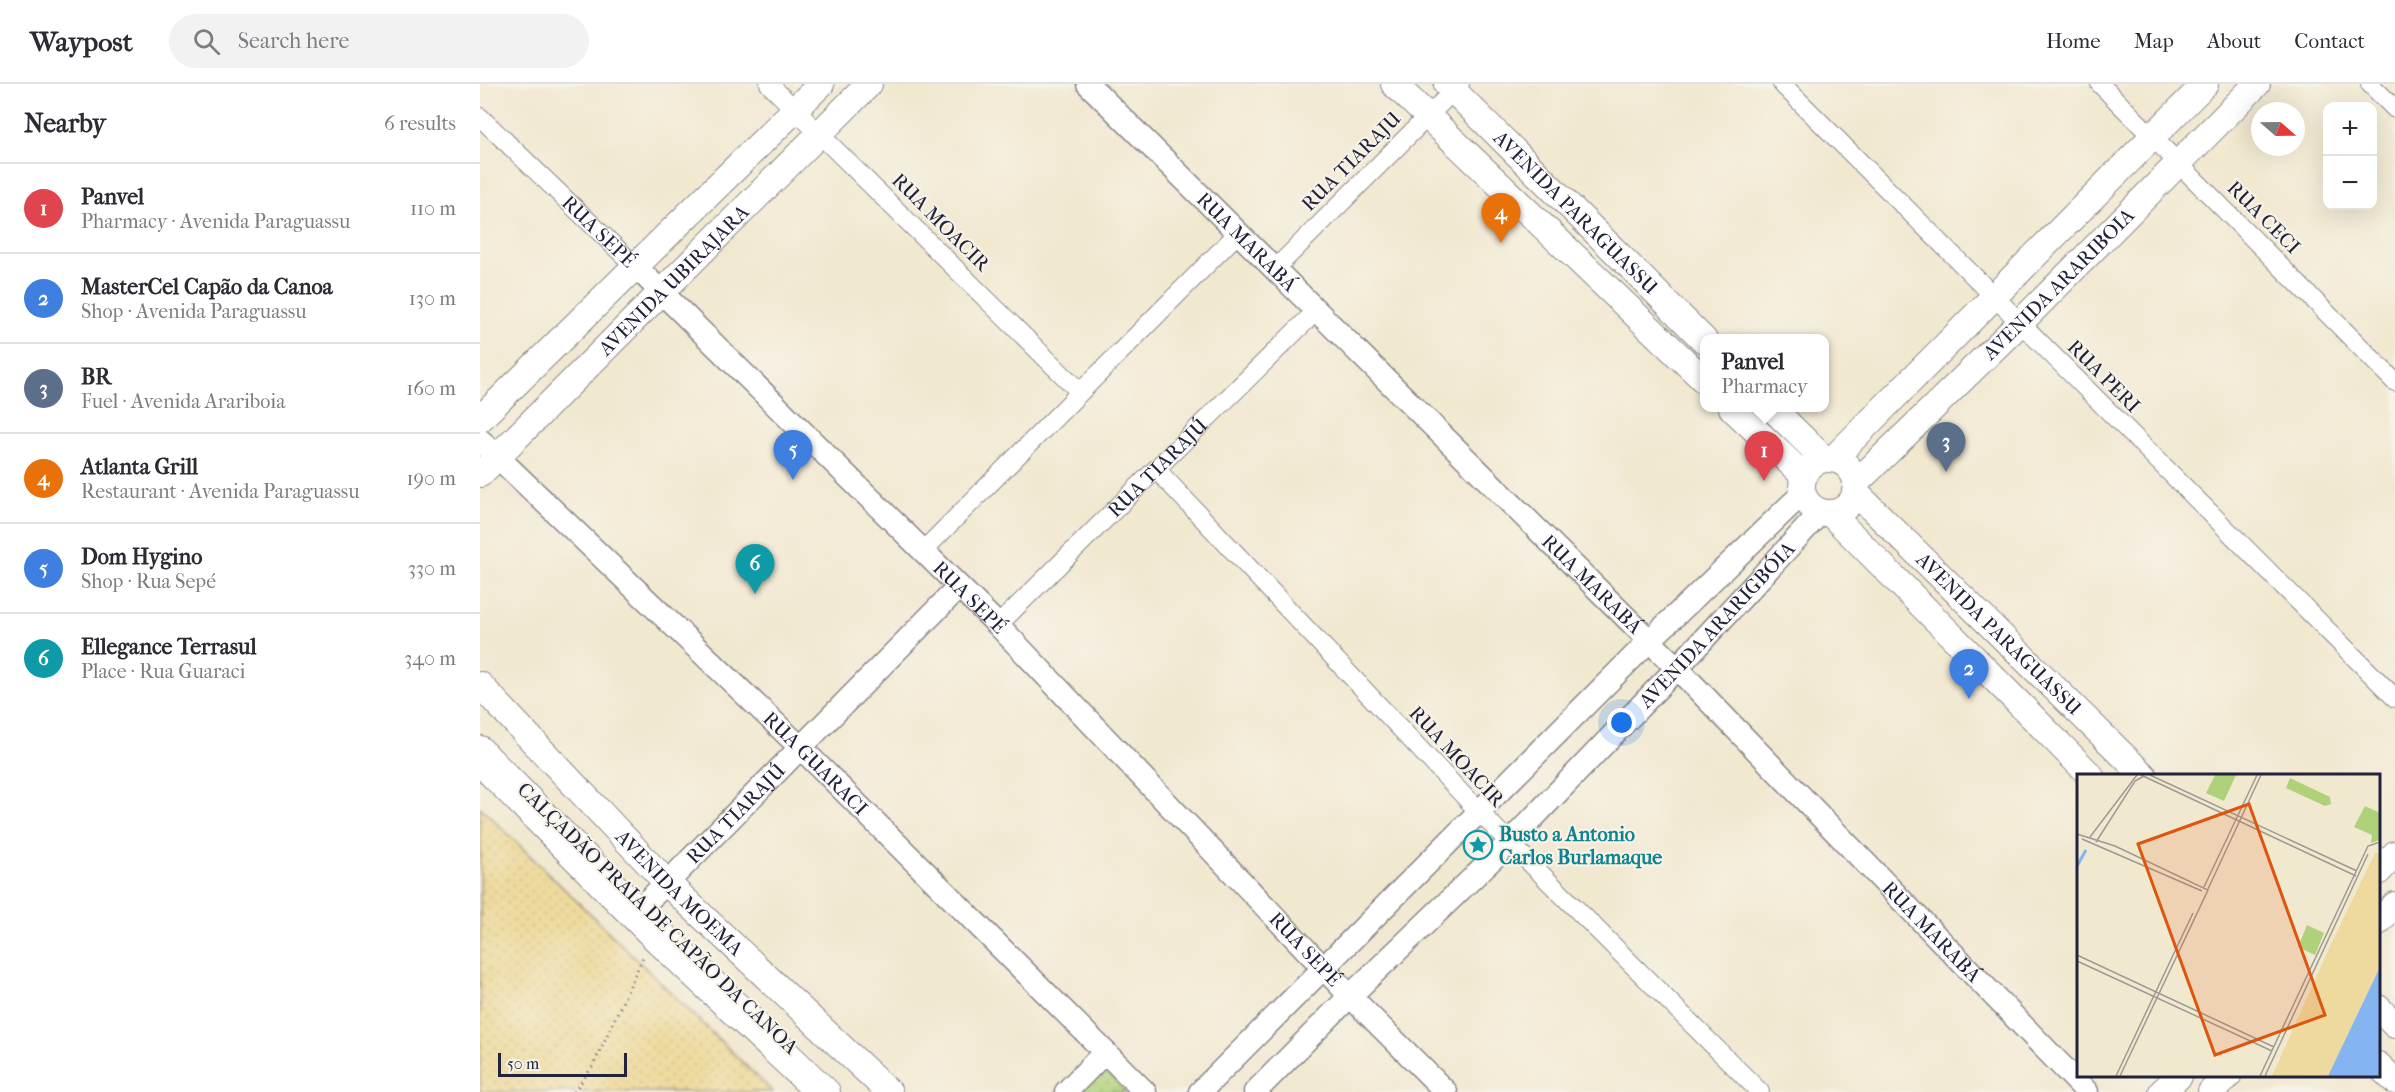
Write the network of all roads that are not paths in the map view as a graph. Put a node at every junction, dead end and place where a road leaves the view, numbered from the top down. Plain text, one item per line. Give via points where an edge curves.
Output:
1 (769, 84) edge
2 (821, 84) edge
3 (869, 84) edge
4 (1088, 84) edge
5 (1394, 84) edge
6 (1782, 84) edge
7 (2100, 84) edge
8 (2205, 84) edge
9 (2257, 84) edge
10 (2370, 84) edge
11 (1453, 86) edge
12 (2395, 109) edge
13 (796, 110) junction
14 (480, 117) edge
15 (1427, 117) junction
16 (820, 133) junction
17 (2153, 136) junction
18 (2179, 163) junction
19 (2090, 200) junction
20 (2116, 226) junction
21 (1238, 233) junction
22 (635, 266) junction
23 (1274, 270) junction
24 (660, 292) junction
25 (1993, 297) junction
26 (1316, 311) junction
27 (2019, 324) junction
28 (1700, 336) edge
29 (1700, 377) edge
30 (2395, 382) edge
31 (1080, 392) junction
32 (1736, 412) edge
33 (1776, 412) edge
34 (480, 419) edge
35 (486, 458) edge
36 (1829, 459) junction
37 (1156, 469) junction
38 (1804, 484) junction
39 (1856, 487) junction
40 (1826, 512) junction
41 (924, 551) junction
42 (959, 587) junction
43 (998, 625) junction
44 (1649, 641) junction
45 (1677, 668) junction
46 (480, 686) edge
47 (2395, 698) edge
48 (800, 747) junction
49 (480, 749) edge
50 (480, 771) edge
51 (2089, 774) edge
52 (2142, 774) edge
53 (1480, 813) junction
54 (1509, 843) junction
55 (2395, 854) edge
56 (2380, 871) edge
57 (667, 883) junction
58 (2395, 905) edge
59 (637, 910) junction
60 (2380, 921) edge
61 (1323, 966) junction
62 (1350, 996) junction
63 (2380, 1009) edge
64 (2395, 1025) edge
65 (1105, 1052) junction
66 (2380, 1066) edge
67 (2178, 1077) edge
68 (2227, 1077) edge
69 (2395, 1081) edge
70 (809, 1092) edge
71 (827, 1092) edge
72 (889, 1092) edge
73 (1066, 1092) edge
74 (1145, 1092) edge
75 (1200, 1092) edge
76 (1255, 1092) edge
77 (1446, 1092) edge
78 (1760, 1092) edge
79 (2087, 1092) edge
80 (2163, 1092) edge
81 (2211, 1092) edge

1 - 13 street, RUA MOACIR
2 - 13 main road, AVENIDA UBIRAJARA
3 - 16 main road, AVENIDA UBIRAJARA
4 - 21 street, RUA MARABÁ
5 - 15 main road, AVENIDA PARAGUASSU
6 - 25 street, RUA PERI
7 - 17 street, RUA CECI
8 - 17 main road, AVENIDA ARARIBOIA
9 - 18 main road, AVENIDA ARARIBOIA
10 - 12 street
11 - 15 street, RUA TIARAJU
11 - 28 main road, AVENIDA PARAGUASSU
13 - 16 street, RUA MOACIR
13 - 22 main road, AVENIDA UBIRAJARA
14 - 22 street, RUA SEPÉ
15 - 23 street, RUA TIARAJU
15 - 29 main road, AVENIDA PARAGUASSU
16 - 24 main road, AVENIDA UBIRAJARA
16 - 31 street, RUA MOACIR
17 - 18 street, RUA CECI
17 - 19 main road, AVENIDA ARARIBOIA
18 - 20 main road, AVENIDA ARARIBOIA
18 - 30 street, RUA CECI
19 - 20 main road
19 - 25 main road, AVENIDA ARARIBOIA
20 - 27 main road, AVENIDA ARARIBOIA
21 - 23 street, RUA MARABÁ
21 - 31 street
22 - 24 street, RUA SEPÉ
22 - 34 main road, AVENIDA UBIRAJARA
23 - 26 street, RUA MARABÁ
24 - 35 main road, AVENIDA UBIRAJARA
24 - 41 street, RUA SEPÉ
25 - 27 street, RUA PERI
25 - 36 main road, AVENIDA ARARIBOIA
26 - 37 street, RUA TIARAJÚ
26 - 44 street, RUA MARABÁ
27 - 39 main road, AVENIDA ARARIBOIA
27 - 47 street, RUA PERI
31 - 41 street
32 - 38 main road
33 - 36 main road
35 - 48 street, RUA GUARACI
36 - 38 main road via 1816,462
36 - 39 main road via 1849,467
37 - 43 street, RUA TIARAJÚ
37 - 53 street, RUA MOACIR
38 - 40 main road via 1807,502
38 - 44 street, AVENIDA ARARIGBÓIA
39 - 40 main road via 1846,506
39 - 52 main road, AVENIDA PARAGUASSU
40 - 45 street, AVENIDA ARARIGBÓIA
40 - 51 main road, AVENIDA PARAGUASSU
41 - 42 street, RUA SEPÉ
42 - 43 street, RUA SEPÉ
42 - 48 street, RUA TIARAJÚ
43 - 61 street, RUA SEPÉ
44 - 45 street, RUA MARABÁ
44 - 53 street, AVENIDA ARARIGBÓIA
45 - 54 street, AVENIDA ARARIGBÓIA
45 - 79 street, RUA MARABÁ
46 - 57 main road, AVENIDA MOEMA
48 - 57 street, RUA TIARAJÚ
48 - 65 street, RUA GUARACI
49 - 59 main road, AVENIDA MOEMA
50 - 70 street, CALÇADÃO PRAIA DE CAPÃO DA CANOA via 650,942
53 - 54 street, RUA MOACIR
53 - 61 street, AVENIDA ARARIGBÓIA
54 - 62 street, AVENIDA ARARIGBÓIA
54 - 78 street, RUA MOACIR
55 - 56 main road
57 - 59 street, RUA TIARAJÚ
57 - 72 main road, AVENIDA MOEMA
58 - 60 main road
59 - 71 main road, AVENIDA MOEMA
61 - 62 street, RUA SEPÉ
61 - 75 street, AVENIDA ARARIGBÓIA
62 - 76 street, AVENIDA ARARIGBÓIA
62 - 77 street, RUA SEPÉ
63 - 64 main road
65 - 73 street
65 - 74 street, RUA GUARACI
66 - 69 main road
67 - 80 main road
68 - 81 main road

